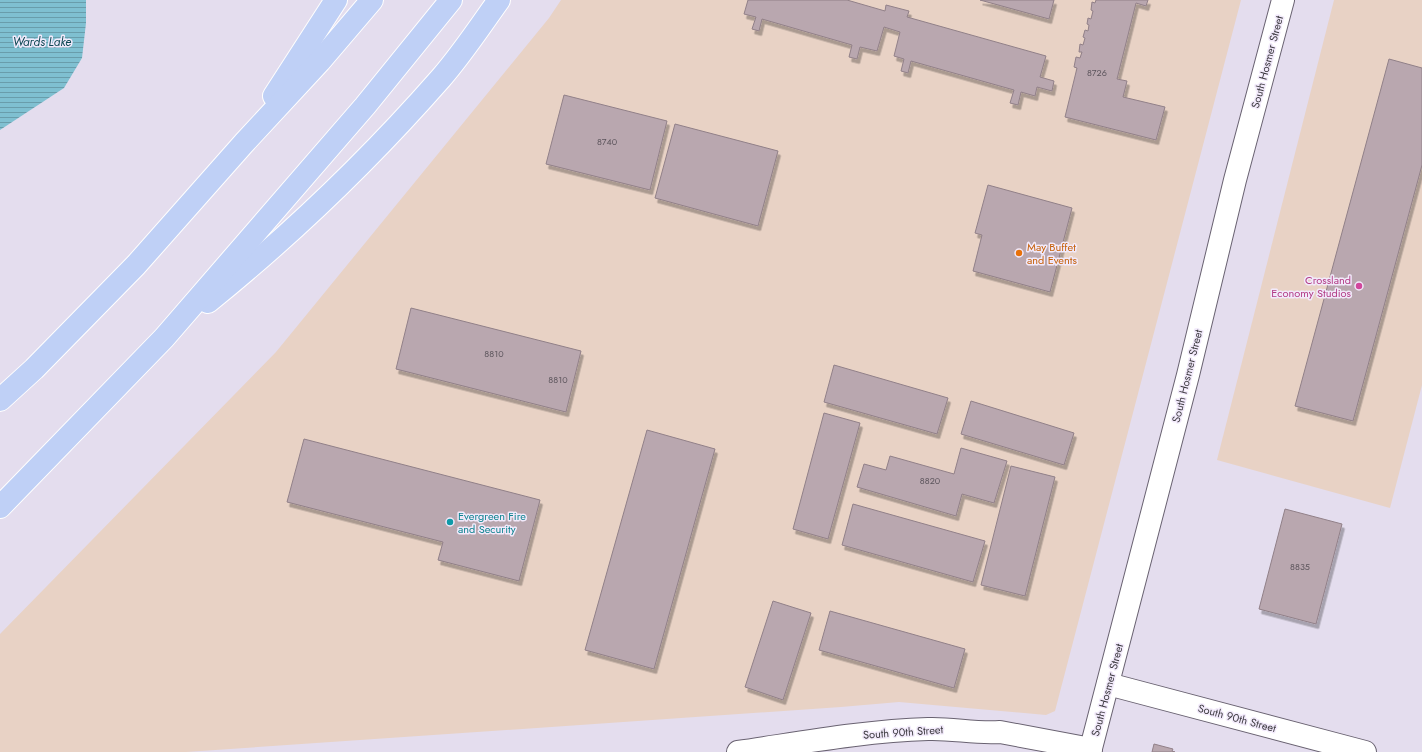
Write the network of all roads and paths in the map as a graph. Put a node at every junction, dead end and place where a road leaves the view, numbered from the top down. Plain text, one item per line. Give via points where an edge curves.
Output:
1 (336, 0) edge
2 (372, 0) edge
3 (451, 0) edge
4 (499, 0) edge
5 (1283, 0) edge
6 (244, 143) junction
7 (164, 338) junction
8 (0, 400) edge
9 (0, 507) edge
10 (1108, 684) junction
11 (1091, 750) edge
12 (738, 752) edge
13 (1365, 752) edge

1 - 6 highway
2 - 6 highway
3 - 7 highway via 360,112
4 - 7 highway via 442,77 340,186 247,271
5 - 10 main road, South Hosmer Street
6 - 8 highway via 136,265
7 - 9 highway
10 - 11 main road, South Hosmer Street
10 - 13 main road, South 90th Street
11 - 12 main road, South 90th Street via 1000,732 929,728

